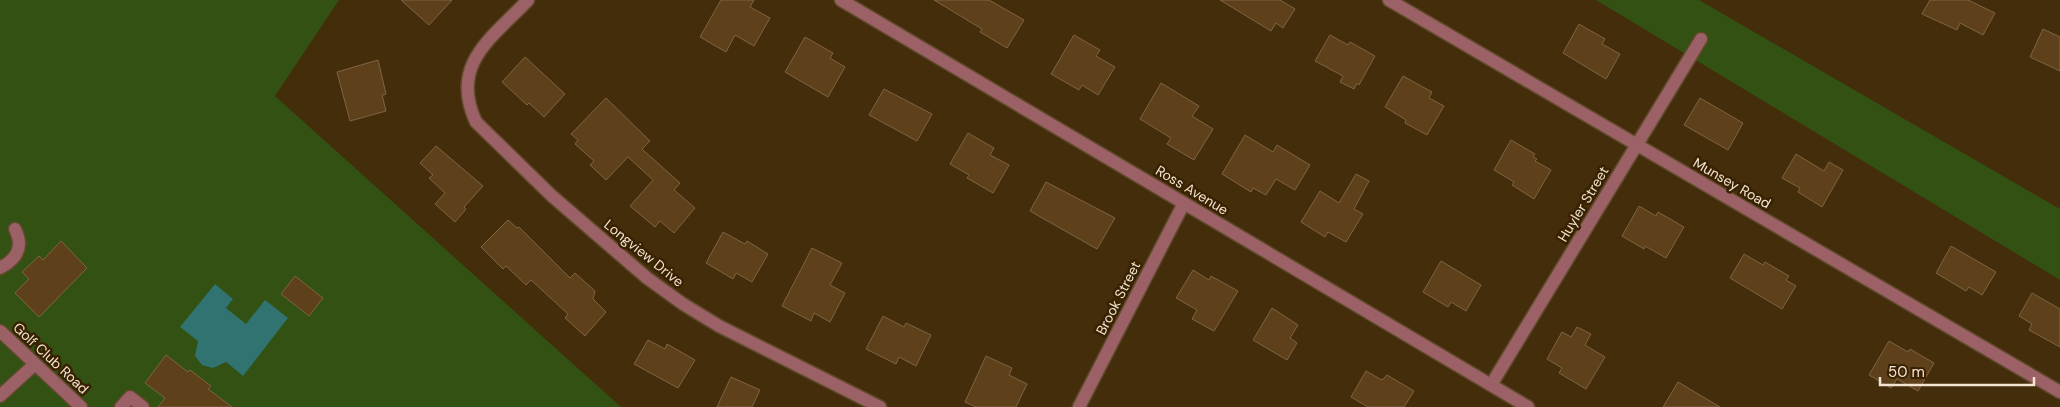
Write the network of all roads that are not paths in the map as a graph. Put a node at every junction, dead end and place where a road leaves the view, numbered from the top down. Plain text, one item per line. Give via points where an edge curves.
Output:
1 (528, 0) edge
2 (841, 0) edge
3 (1389, 0) edge
4 (1700, 40) dead end
5 (1637, 144) junction
6 (1184, 203) junction
7 (15, 230) dead end
8 (0, 268) edge
9 (0, 331) edge
10 (35, 364) junction
11 (1492, 385) junction
12 (2060, 392) edge
13 (0, 396) edge
14 (81, 407) edge
15 (121, 407) edge
16 (143, 407) edge
17 (880, 407) edge
18 (1079, 407) edge
19 (1528, 407) edge

1 - 17 street, Longview Drive via 477,54 468,73 466,90 476,122 552,196 647,278 683,304 719,326
2 - 6 street, Ross Avenue
3 - 5 street, Munsey Road
4 - 5 street, Huyler Street
5 - 11 street, Huyler Street
5 - 12 street, Munsey Road
6 - 11 street, Ross Avenue
6 - 18 street, Brook Street
7 - 8 street via 20,247
9 - 10 street, Golf Club Road
10 - 13 street
10 - 14 street, Golf Club Road
11 - 19 street, Ross Avenue
15 - 16 street via 130,397

